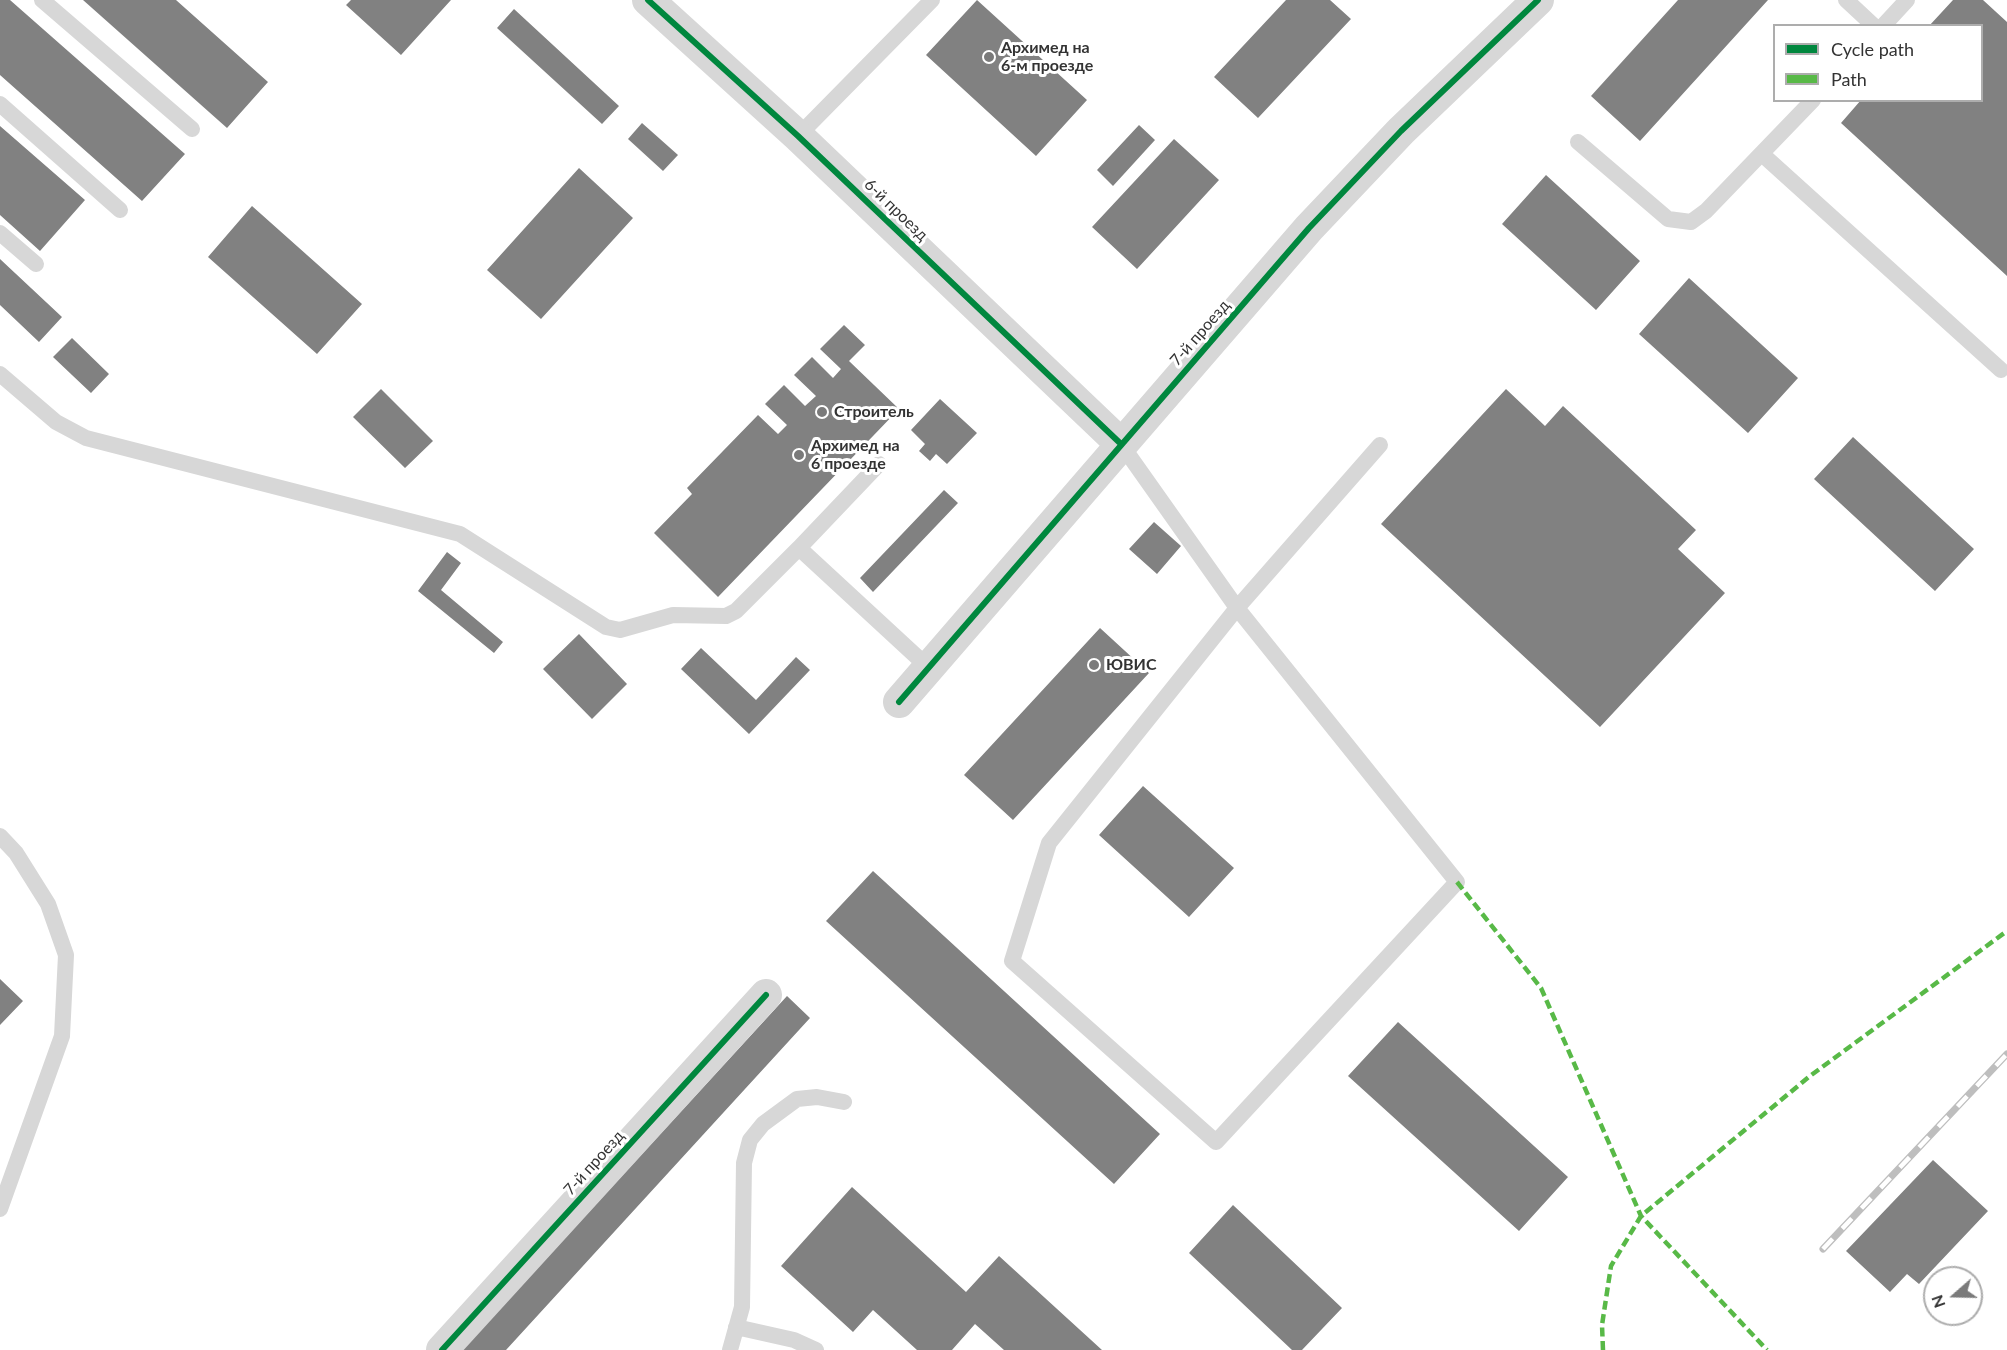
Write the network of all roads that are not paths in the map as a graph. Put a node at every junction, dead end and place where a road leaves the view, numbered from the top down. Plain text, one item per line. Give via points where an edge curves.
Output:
1 (42, 0) edge
2 (648, 0) edge
3 (932, 0) edge
4 (1538, 0) edge
5 (1846, 0) edge
6 (1907, 0) edge
7 (1872, 24) edge
8 (1885, 24) edge
9 (1811, 102) edge
10 (0, 104) edge
11 (192, 129) dead end
12 (798, 136) junction
13 (1578, 142) dead end
14 (1763, 155) junction
15 (120, 210) dead end
16 (0, 232) edge
17 (36, 264) dead end
18 (2001, 370) dead end
19 (0, 374) edge
20 (1121, 444) junction
21 (1380, 445) dead end
22 (879, 464) dead end
23 (799, 548) junction
24 (1237, 608) junction
25 (929, 668) junction
26 (899, 702) dead end
27 (0, 836) edge
28 (766, 995) dead end
29 (844, 1102) dead end
30 (0, 1209) edge
31 (736, 1327) junction
32 (442, 1350) edge
33 (730, 1350) edge
34 (816, 1350) edge

1 - 11 lane
2 - 12 street, 6-й проезд
3 - 12 lane
4 - 20 street, 7-й проезд via 1401,131 1309,228
5 - 7 lane
6 - 8 lane
9 - 14 lane
10 - 15 lane
12 - 20 street, 6-й проезд
13 - 14 lane via 1668,219 1691,222
14 - 18 lane
16 - 17 lane
19 - 23 lane via 56,422 86,438 460,534 606,627 620,630 674,615 726,616 736,611
20 - 24 lane
20 - 25 street, 7-й проезд
21 - 24 lane
22 - 23 lane
23 - 25 lane
24 - 24 lane via 1048,843 1012,961 1215,1142 1457,882
25 - 26 street, 7-й проезд
27 - 30 lane via 16,853 48,904 66,955 66,973 62,1036
28 - 32 street, 7-й проезд
29 - 31 lane via 817,1097 797,1099 763,1124 750,1140 744,1163 742,1307
31 - 33 lane
31 - 34 lane via 794,1340

